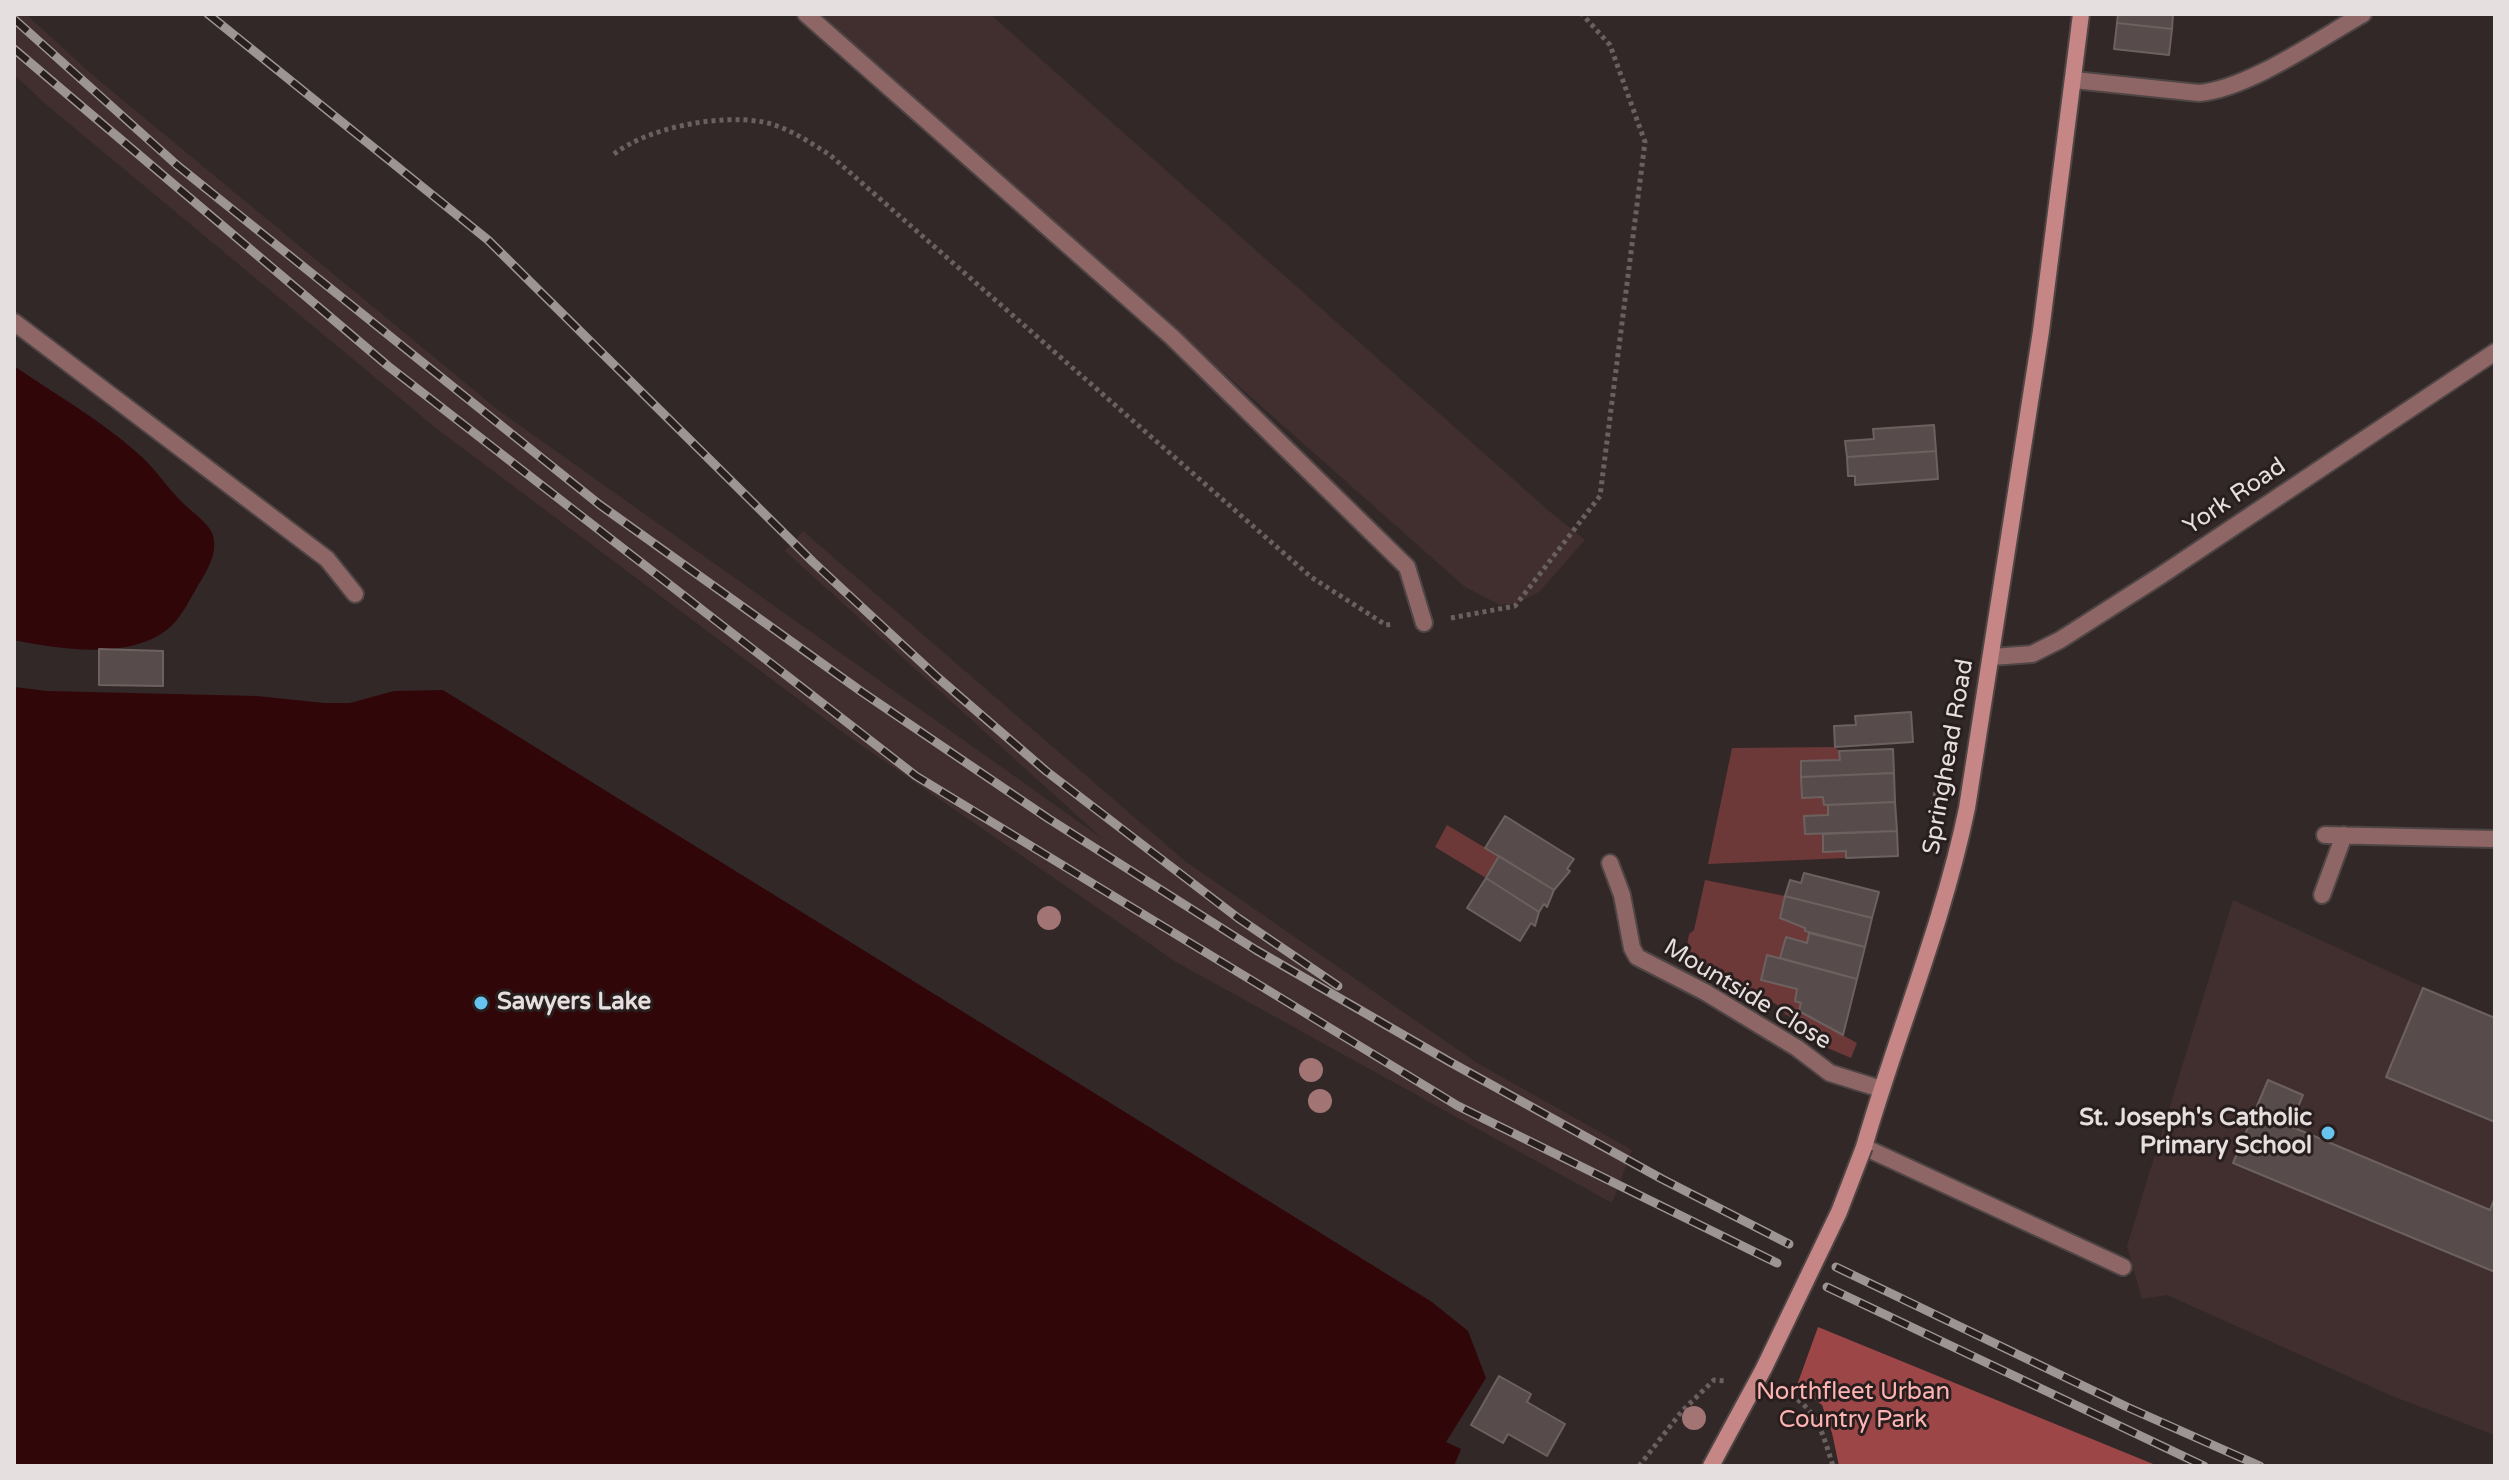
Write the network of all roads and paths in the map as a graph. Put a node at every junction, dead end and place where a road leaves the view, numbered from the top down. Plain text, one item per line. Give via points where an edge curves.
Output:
1 (806, 14) edge
2 (1582, 14) edge
3 (2081, 14) edge
4 (2363, 14) edge
5 (2074, 80) junction
6 (614, 154) dead end
7 (14, 322) edge
8 (2495, 352) edge
9 (355, 594) dead end
10 (1424, 623) junction
11 (1992, 657) junction
12 (1939, 775) dead end
13 (1931, 817) dead end
14 (2325, 835) dead end
15 (2344, 835) junction
16 (2495, 839) edge
17 (1610, 863) dead end
18 (2322, 895) dead end
19 (1881, 1089) junction
20 (1864, 1147) junction
21 (2123, 1267) dead end
22 (1728, 1383) dead end
23 (1793, 1395) dead end
24 (1639, 1466) edge
25 (1711, 1466) edge
26 (1833, 1466) edge

1 - 10 street via 1172,337 1407,567
2 - 10 path via 1610,45 1645,142 1600,496 1515,606
3 - 5 street, Springhead Road
4 - 5 street via 2250,78 2216,91
5 - 11 street, Springhead Road
6 - 10 path via 675,127 727,120 793,132 830,155 1311,577 1386,625
7 - 9 street via 327,559
8 - 11 street, York Road via 2060,640 2032,654
11 - 19 street, Springhead Road via 1952,873
12 - 13 path
14 - 15 street
15 - 16 street
15 - 18 street
17 - 19 street, Mountside Close via 1637,957 1705,992 1837,1077
19 - 20 street, Springhead Road
20 - 21 street
20 - 25 street, Springhead Road, bridge via 1839,1212
22 - 24 path via 1714,1380
23 - 26 path via 1818,1419

